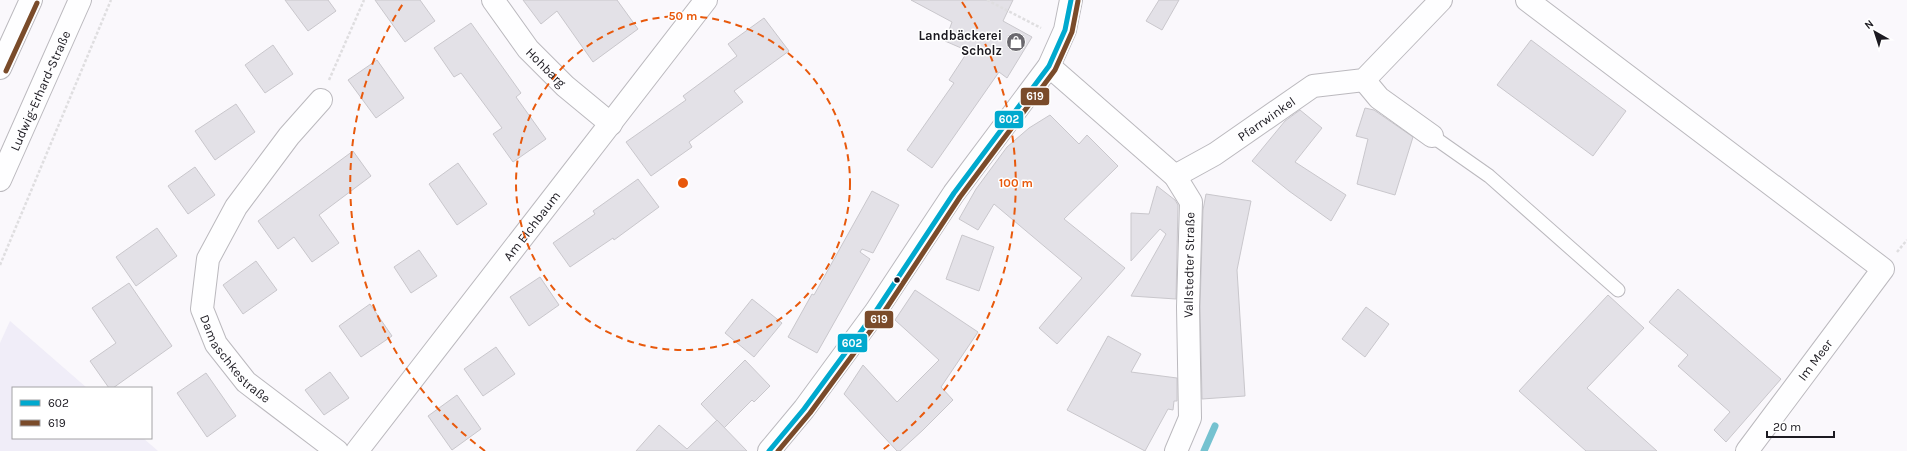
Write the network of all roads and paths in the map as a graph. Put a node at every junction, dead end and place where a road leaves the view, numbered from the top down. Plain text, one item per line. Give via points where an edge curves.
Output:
1 (31, 0) edge
2 (80, 0) edge
3 (111, 0) edge
4 (364, 0) edge
5 (493, 0) edge
6 (706, 0) edge
7 (987, 0) edge
8 (1072, 0) edge
9 (1441, 0) edge
10 (1527, 0) edge
11 (1061, 39) junction
12 (1049, 66) junction
13 (0, 68) edge
14 (1364, 80) junction
15 (321, 100) joint
16 (610, 124) junction
17 (1432, 136) joint
18 (1175, 176) junction
19 (0, 180) edge
20 (0, 265) edge
21 (1618, 290) dead end
22 (337, 451) edge
23 (357, 451) edge
24 (769, 451) edge
25 (1176, 451) edge
26 (1747, 451) edge

1 - 13 street
2 - 19 street, Ludwig-Erhard-Straße
3 - 20 path
4 - 15 path
5 - 16 street, Hohbarg via 528,49 565,86
6 - 16 street, Am Eichbaum
7 - 11 path
8 - 11 street
9 - 14 street
10 - 26 street, Im Meer via 1883,269
11 - 12 street
12 - 18 street, Vallstedter Straße
12 - 24 street via 954,193 876,311 804,409
14 - 17 street via 1378,98
14 - 18 street, Pfarrwinkel via 1312,86 1215,154
15 - 22 street, Damaschkestraße via 289,136 236,207 208,259 202,309 216,344 246,382
16 - 23 street, Am Eichbaum
17 - 21 lane via 1489,176
18 - 25 street, Vallstedter Straße via 1191,202 1188,307 1190,418

